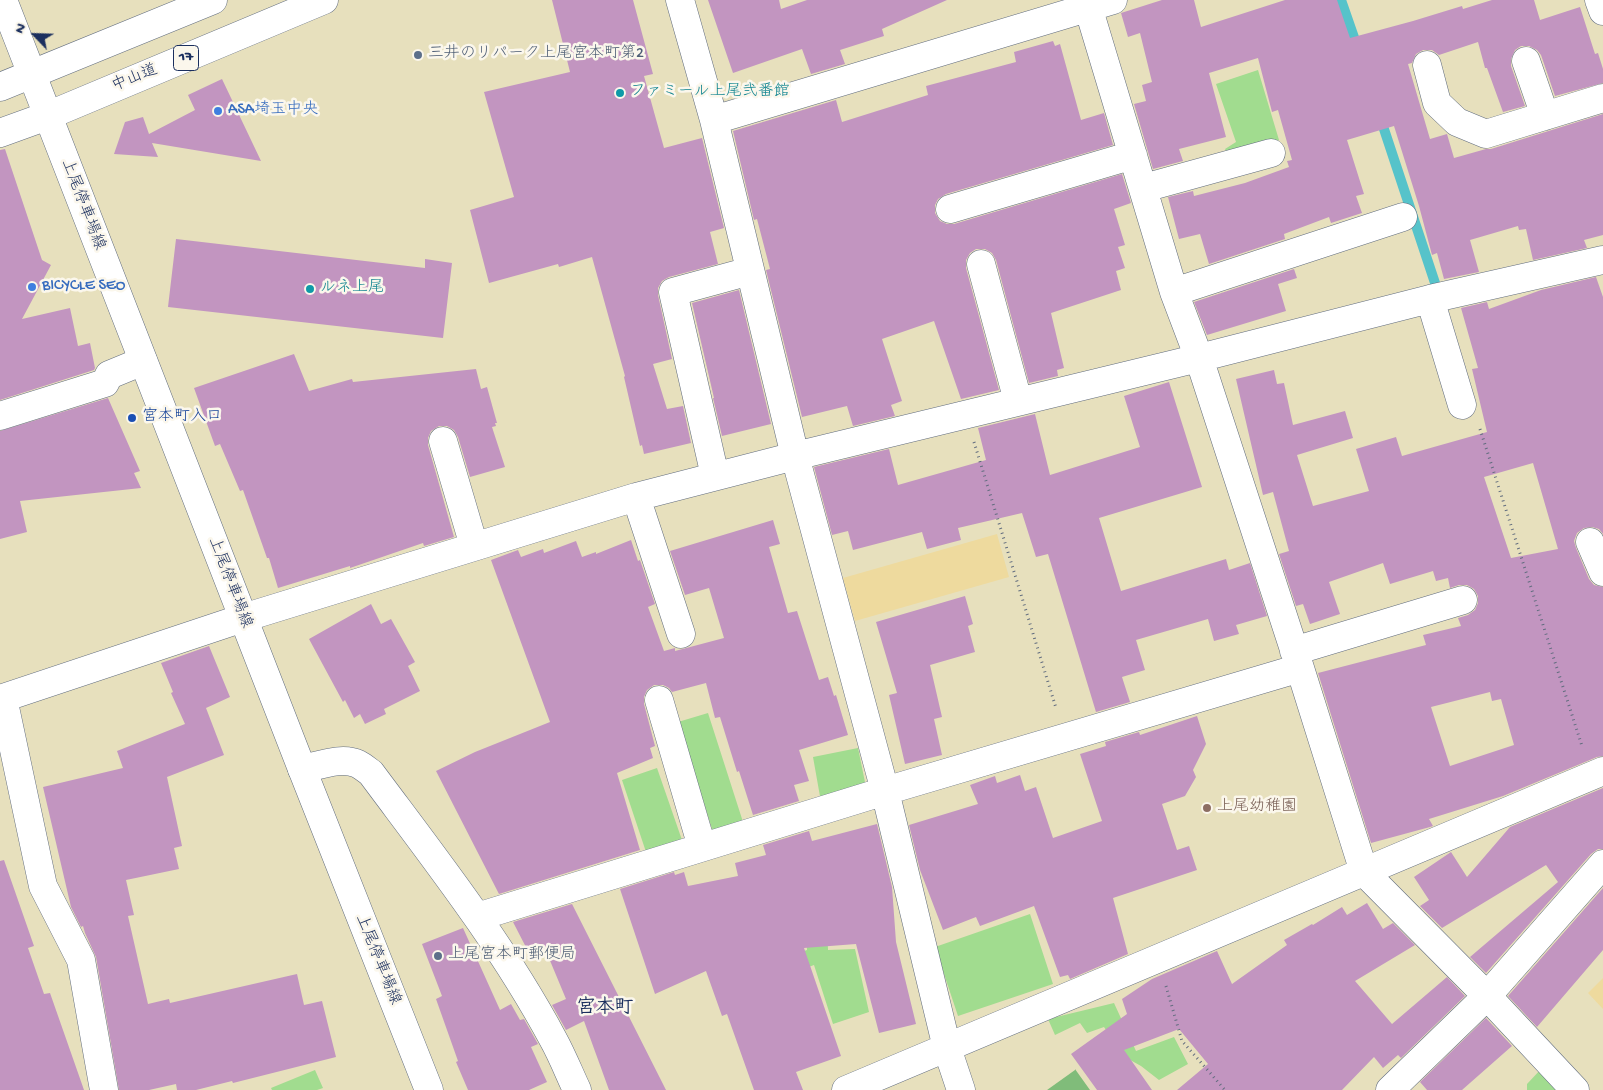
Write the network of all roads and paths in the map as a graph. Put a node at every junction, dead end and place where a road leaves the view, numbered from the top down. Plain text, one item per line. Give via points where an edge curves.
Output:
1 (3, 0) edge
2 (213, 0) edge
3 (324, 0) edge
4 (680, 0) edge
5 (1600, 0) edge
6 (1096, 2) edge
7 (1603, 11) edge
8 (1526, 61) dead end
9 (1428, 65) dead end
10 (32, 75) junction
11 (0, 87) edge
12 (1603, 98) edge
13 (47, 116) junction
14 (1545, 116) junction
15 (714, 120) junction
16 (0, 133) edge
17 (1271, 153) dead end
18 (1133, 155) junction
19 (1144, 188) junction
20 (950, 209) dead end
21 (1403, 217) dead end
22 (1603, 260) edge
23 (981, 264) dead end
24 (750, 271) junction
25 (1174, 292) junction
26 (1430, 299) junction
27 (1198, 358) junction
28 (143, 361) junction
29 (1018, 401) junction
30 (1462, 404) joint
31 (965, 414) junction
32 (0, 416) edge
33 (443, 441) dead end
34 (795, 456) junction
35 (715, 476) junction
36 (636, 497) junction
37 (1590, 542) dead end
38 (474, 546) junction
39 (1603, 572) edge
40 (1463, 600) dead end
41 (243, 618) junction
42 (681, 634) dead end
43 (1297, 660) junction
44 (2, 699) edge
45 (659, 700) dead end
46 (1065, 738) junction
47 (302, 770) junction
48 (1597, 774) edge
49 (885, 791) junction
50 (702, 847) junction
51 (1603, 864) edge
52 (1364, 872) junction
53 (477, 917) junction
54 (1158, 959) junction
55 (1487, 996) junction
56 (947, 1048) junction
57 (104, 1090) edge
58 (429, 1090) edge
59 (577, 1090) edge
60 (846, 1090) edge
61 (961, 1090) edge
62 (1224, 1090) edge
63 (1390, 1090) edge
64 (1575, 1090) edge

1 - 10 main road, 上尾停車場線
2 - 10 main road
3 - 13 main road, 中山道 / 17
4 - 15 main road
5 - 7 main road
6 - 15 main road
6 - 18 main road
8 - 14 main road
9 - 14 main road via 1437,103 1457,122 1486,134
10 - 11 main road
10 - 13 main road, 上尾停車場線
12 - 14 main road
13 - 16 main road, 中山道 / 17
13 - 28 main road, 上尾停車場線
15 - 24 main road
17 - 19 main road
18 - 19 main road
18 - 20 main road
19 - 25 main road
21 - 25 main road
22 - 26 main road
23 - 29 main road
24 - 34 main road
24 - 35 main road via 673,292
25 - 27 main road
26 - 27 main road
26 - 30 main road
27 - 29 main road
27 - 43 main road
28 - 32 main road via 110,375 105,384
28 - 41 main road, 上尾停車場線
29 - 31 main road
30 - 48 path via 1471,401
31 - 34 main road
31 - 46 path
33 - 38 main road
34 - 35 main road
34 - 49 main road
35 - 36 main road
36 - 38 main road
36 - 42 main road
37 - 39 main road
38 - 41 main road
40 - 43 main road
41 - 44 main road
41 - 47 main road, 上尾停車場線
43 - 46 main road
43 - 52 main road
44 - 57 main road via 43,886 82,960
45 - 50 main road
46 - 49 main road
47 - 53 main road via 344,762 356,763 371,773
47 - 58 main road, 上尾停車場線
48 - 52 main road
49 - 50 main road
49 - 56 main road
50 - 53 main road
51 - 55 main road
52 - 54 main road
52 - 55 main road
53 - 59 main road via 548,1031
54 - 56 main road
54 - 62 path via 1182,1041
55 - 63 main road
55 - 64 main road
56 - 60 main road
56 - 61 main road

